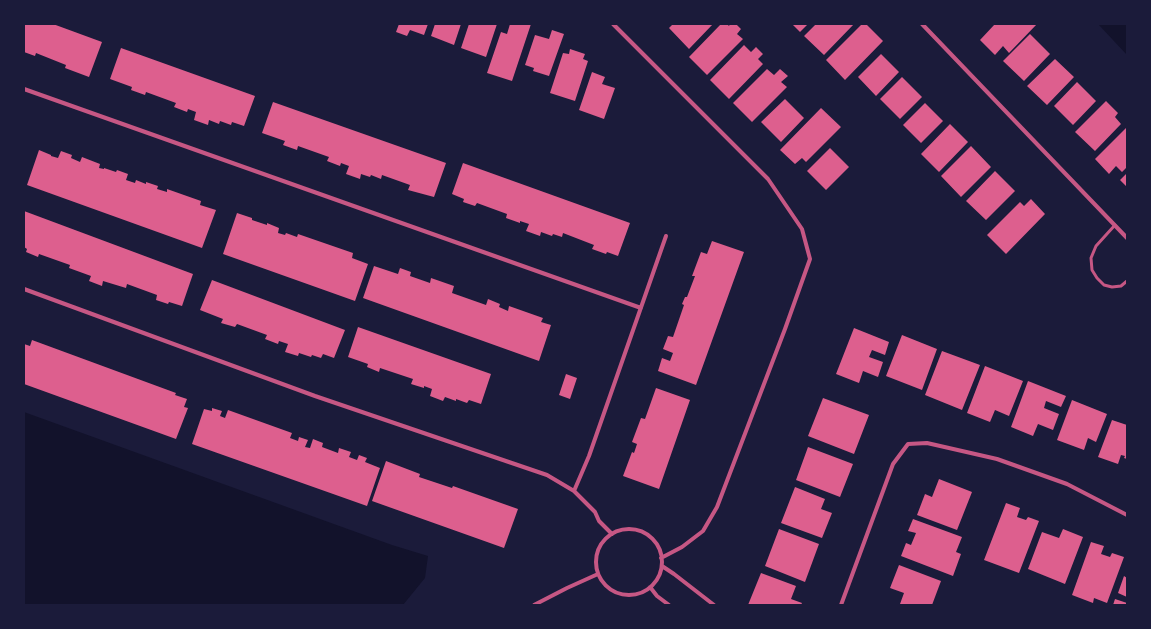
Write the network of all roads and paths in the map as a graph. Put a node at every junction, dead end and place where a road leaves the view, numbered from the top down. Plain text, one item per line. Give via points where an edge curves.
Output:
1 (613, 24) edge
2 (922, 24) edge
3 (24, 89) edge
4 (1114, 225) junction
5 (666, 236) dead end
6 (1127, 238) edge
7 (1127, 282) edge
8 (24, 289) edge
9 (641, 308) junction
10 (574, 491) junction
11 (1127, 515) edge
12 (612, 534) junction
13 (661, 558) junction
14 (662, 566) junction
15 (598, 574) junction
16 (650, 588) junction
17 (534, 605) edge
18 (669, 605) edge
19 (714, 605) edge
20 (840, 605) edge

1 - 13 street via 768,179 802,229 810,259 717,507 703,531 682,547
2 - 4 street
3 - 9 street
4 - 6 street
4 - 7 lane via 1096,246 1092,270 1104,285 1122,286
5 - 9 street
8 - 10 street via 315,396 547,475
9 - 10 street via 589,456
10 - 12 street
11 - 20 street via 1067,484 997,459 927,443 908,444 893,464
12 - 13 street via 626,529 639,530 650,536 658,547
12 - 15 street via 602,543 596,567
13 - 14 street
14 - 16 street via 658,578
14 - 19 street
15 - 16 street via 602,582 613,592 627,596 637,595
15 - 17 street
16 - 18 street

